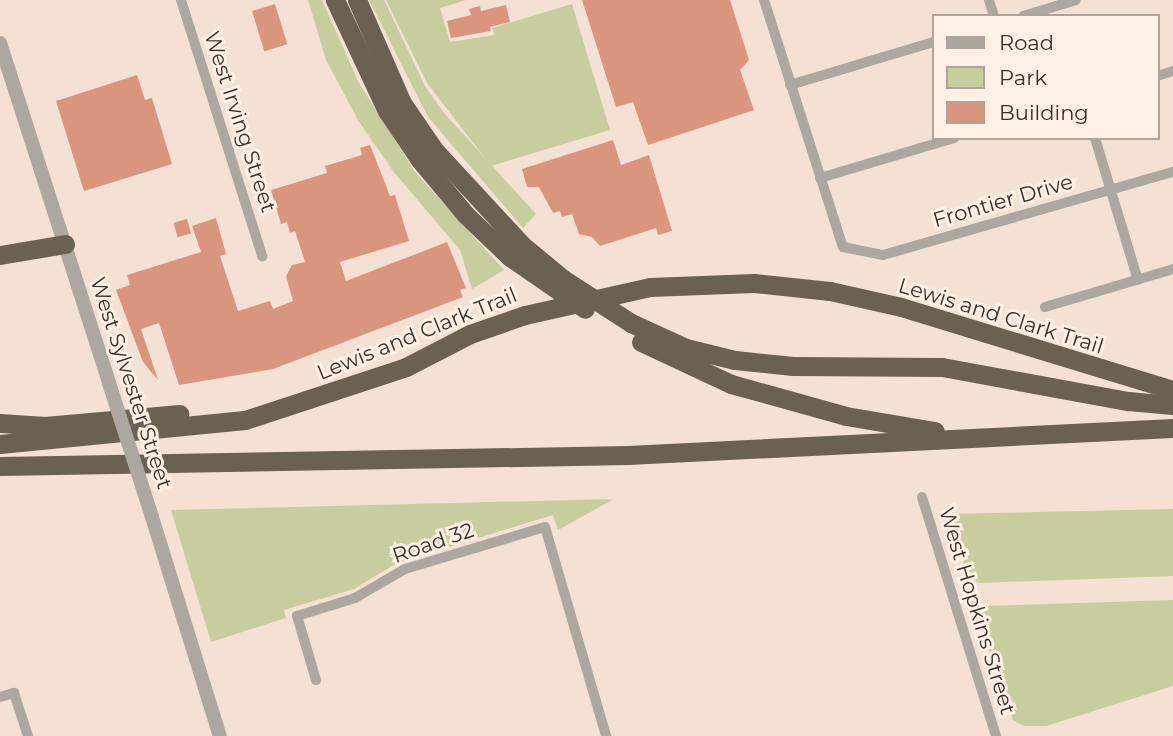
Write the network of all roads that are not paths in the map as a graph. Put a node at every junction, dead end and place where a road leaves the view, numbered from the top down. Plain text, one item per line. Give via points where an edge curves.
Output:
1 (181, 0) edge
2 (335, 0) edge
3 (358, 0) edge
4 (764, 0) edge
5 (1076, 0) edge
6 (1055, 11) edge
7 (1036, 14) edge
8 (932, 42) edge
9 (0, 43) edge
10 (790, 85) junction
11 (947, 140) edge
12 (1095, 140) edge
13 (1173, 172) edge
14 (820, 178) junction
15 (1111, 190) junction
16 (65, 244) junction
17 (0, 255) edge
18 (262, 256) dead end
19 (1173, 269) edge
20 (1138, 280) junction
21 (1045, 307) dead end
22 (1173, 390) edge
23 (298, 405) junction
24 (1173, 405) edge
25 (0, 423) edge
26 (1173, 428) edge
27 (1034, 436) junction
28 (0, 443) edge
29 (0, 466) edge
30 (922, 497) dead end
31 (316, 680) dead end
32 (0, 697) edge
33 (28, 736) edge
34 (220, 736) edge
35 (606, 736) edge
36 (996, 736) edge

1 - 18 street, West Irving Street
2 - 27 highway via 387,111 420,160 510,257 561,294 657,351 732,384 885,425
3 - 24 highway via 402,103 435,151 522,245 563,279 631,323 686,348 735,360 793,366 942,367
4 - 10 street
5 - 6 street
6 - 7 street
8 - 10 street
9 - 16 street, West Sylvester Street
10 - 14 street
11 - 14 street
12 - 15 street
13 - 15 street, Frontier Drive
14 - 15 street, Frontier Drive via 844,247 883,255
15 - 20 street
16 - 17 highway
16 - 34 street, West Sylvester Street, bridge
19 - 20 street
20 - 21 street
22 - 23 highway, Lewis and Clark Trail, bridge via 901,307 830,291 742,283 650,287 525,315 470,334 406,367
23 - 25 highway via 265,404 45,426
23 - 28 highway, Lewis and Clark Trail via 245,421
26 - 27 highway
27 - 29 highway via 642,454
30 - 36 street, West Hopkins Street
31 - 35 street, Road 32 via 297,616 355,598 405,569 545,527
32 - 33 street via 14,693

